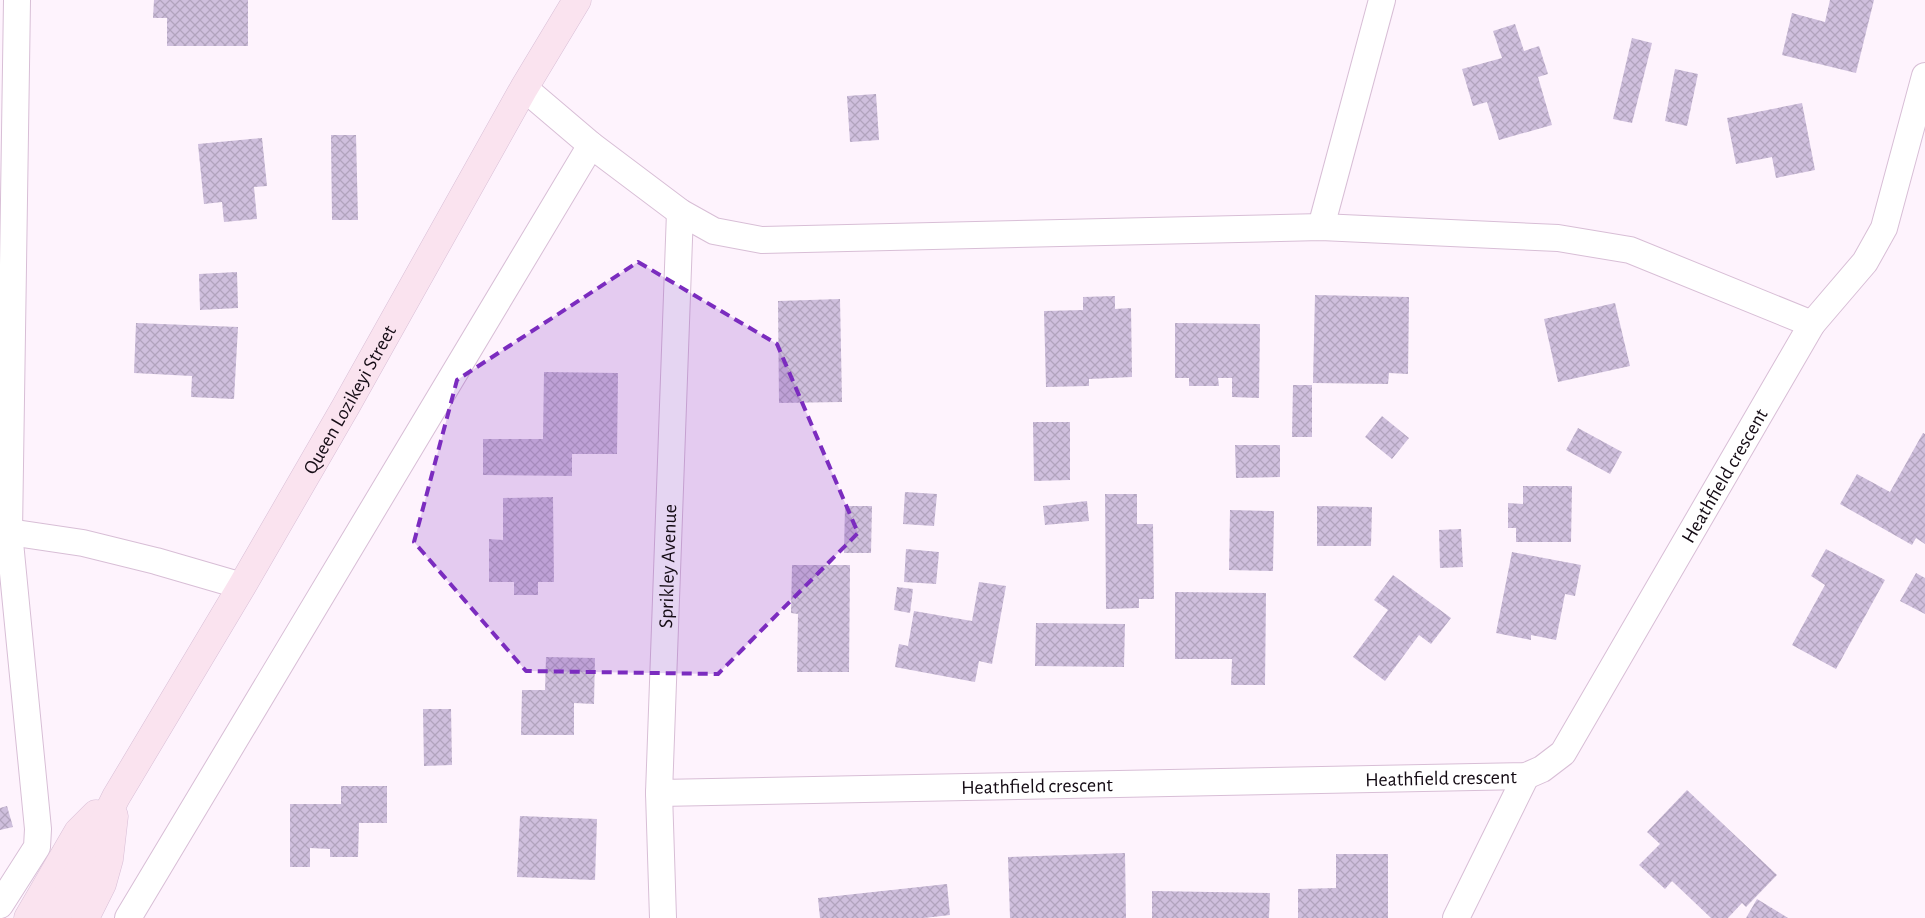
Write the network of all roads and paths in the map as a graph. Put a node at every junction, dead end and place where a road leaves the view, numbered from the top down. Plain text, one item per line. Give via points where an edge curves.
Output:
1 (17, 0) edge
2 (577, 0) edge
3 (1382, 0) edge
4 (1925, 76) edge
5 (524, 88) junction
6 (591, 146) junction
7 (680, 212) junction
8 (1321, 227) junction
9 (1812, 324) junction
10 (5, 532) edge
11 (242, 586) junction
12 (1526, 776) junction
13 (659, 793) junction
14 (116, 797) junction
15 (0, 905) edge
16 (28, 918) edge
17 (56, 918) edge
18 (85, 918) edge
19 (128, 918) edge
20 (663, 918) edge
21 (1456, 918) edge

1 - 10 street
2 - 5 main road, Queen Lozikeyi Street
3 - 8 street
4 - 9 street, Heathfield crescent via 1884,228 1864,262
5 - 6 street
5 - 11 main road, Queen Lozikeyi Street
6 - 7 street
6 - 19 street
7 - 8 street via 714,230 762,240
7 - 13 street, Sprikley Avenue
8 - 9 street via 1558,238 1630,250
9 - 12 street, Heathfield crescent via 1562,753
10 - 11 street via 83,543
10 - 15 street via 38,829 37,847
11 - 14 main road, Queen Lozikeyi Street
12 - 13 street, Heathfield crescent
12 - 21 street
13 - 20 street, Sprikley Avenue
14 - 16 main road, Queen Lozikeyi Street via 78,832
14 - 17 main road, Queen Lozikeyi Street
14 - 18 main road via 109,859 102,884

